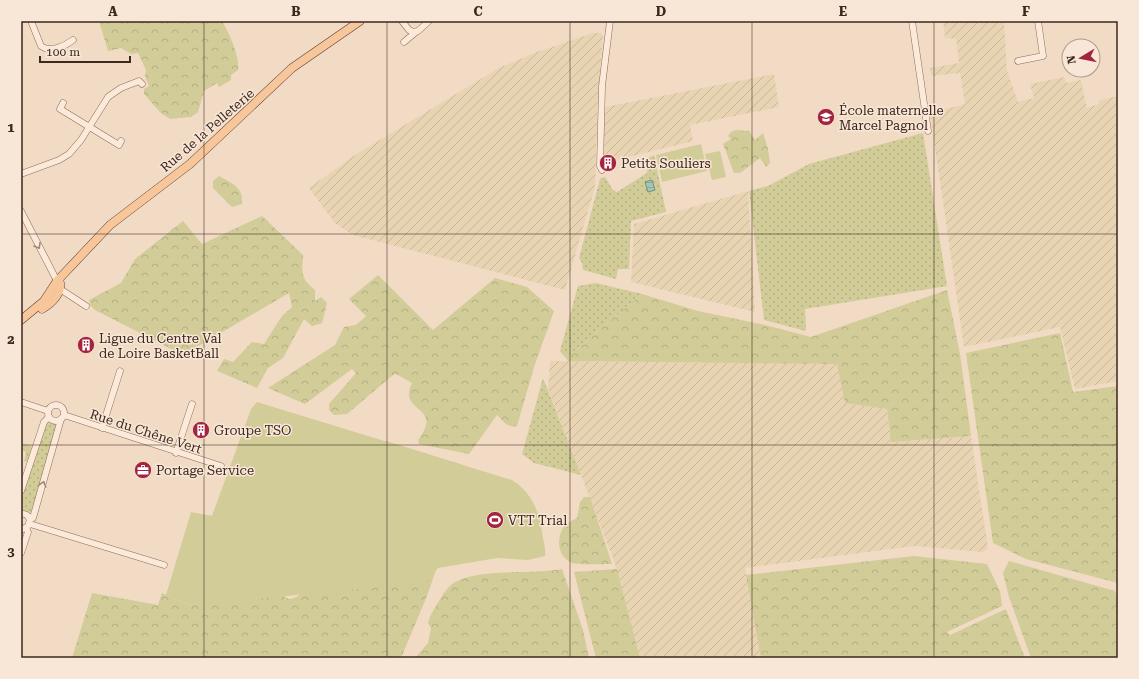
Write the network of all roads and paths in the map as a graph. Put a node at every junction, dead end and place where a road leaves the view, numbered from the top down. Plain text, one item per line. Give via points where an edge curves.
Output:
1 (31, 21) edge
2 (360, 21) edge
3 (402, 21) edge
4 (429, 21) edge
5 (610, 21) edge
6 (912, 21) edge
7 (1038, 21) edge
8 (416, 32) junction
9 (73, 40) dead end
10 (404, 42) dead end
11 (1018, 61) dead end
12 (142, 84) dead end
13 (63, 103) dead end
14 (88, 127) junction
15 (928, 131) dead end
16 (122, 141) dead end
17 (602, 170) dead end
18 (21, 174) edge
19 (21, 211) edge
20 (58, 283) junction
21 (86, 306) dead end
22 (23, 318) edge
23 (120, 371) dead end
24 (21, 402) edge
25 (192, 404) dead end
26 (49, 414) junction
27 (63, 417) junction
28 (102, 428) junction
29 (176, 453) junction
30 (221, 466) dead end
31 (21, 491) edge
32 (21, 513) edge
33 (27, 525) edge
34 (21, 553) edge
35 (164, 565) dead end

1 - 9 street via 40,46 44,49 52,49
2 - 20 main road, Rue de la Pelleterie via 292,68 190,164 110,225
3 - 8 street via 409,30
4 - 8 street
5 - 17 street via 602,86
6 - 15 street
7 - 11 street via 1043,56
8 - 10 street
12 - 14 street via 139,81 114,91
13 - 14 street via 60,109
14 - 16 street via 119,145
14 - 18 street via 73,150 64,158
19 -> 20 street
20 - 21 street
20 - 22 main road, Rue de la Pelleterie via 51,302
23 - 28 street
24 - 26 street
25 - 29 street
26 - 27 street via 54,421
26 - 27 street via 52,406 59,404 63,408
26 - 31 street
27 - 28 street, Rue du Chêne Vert
33 -> 27 street via 33,518
28 - 29 street, Rue du Chêne Vert
29 - 30 street, Rue du Chêne Vert
32 - 33 street
33 - 34 street via 28,532
33 - 35 street

